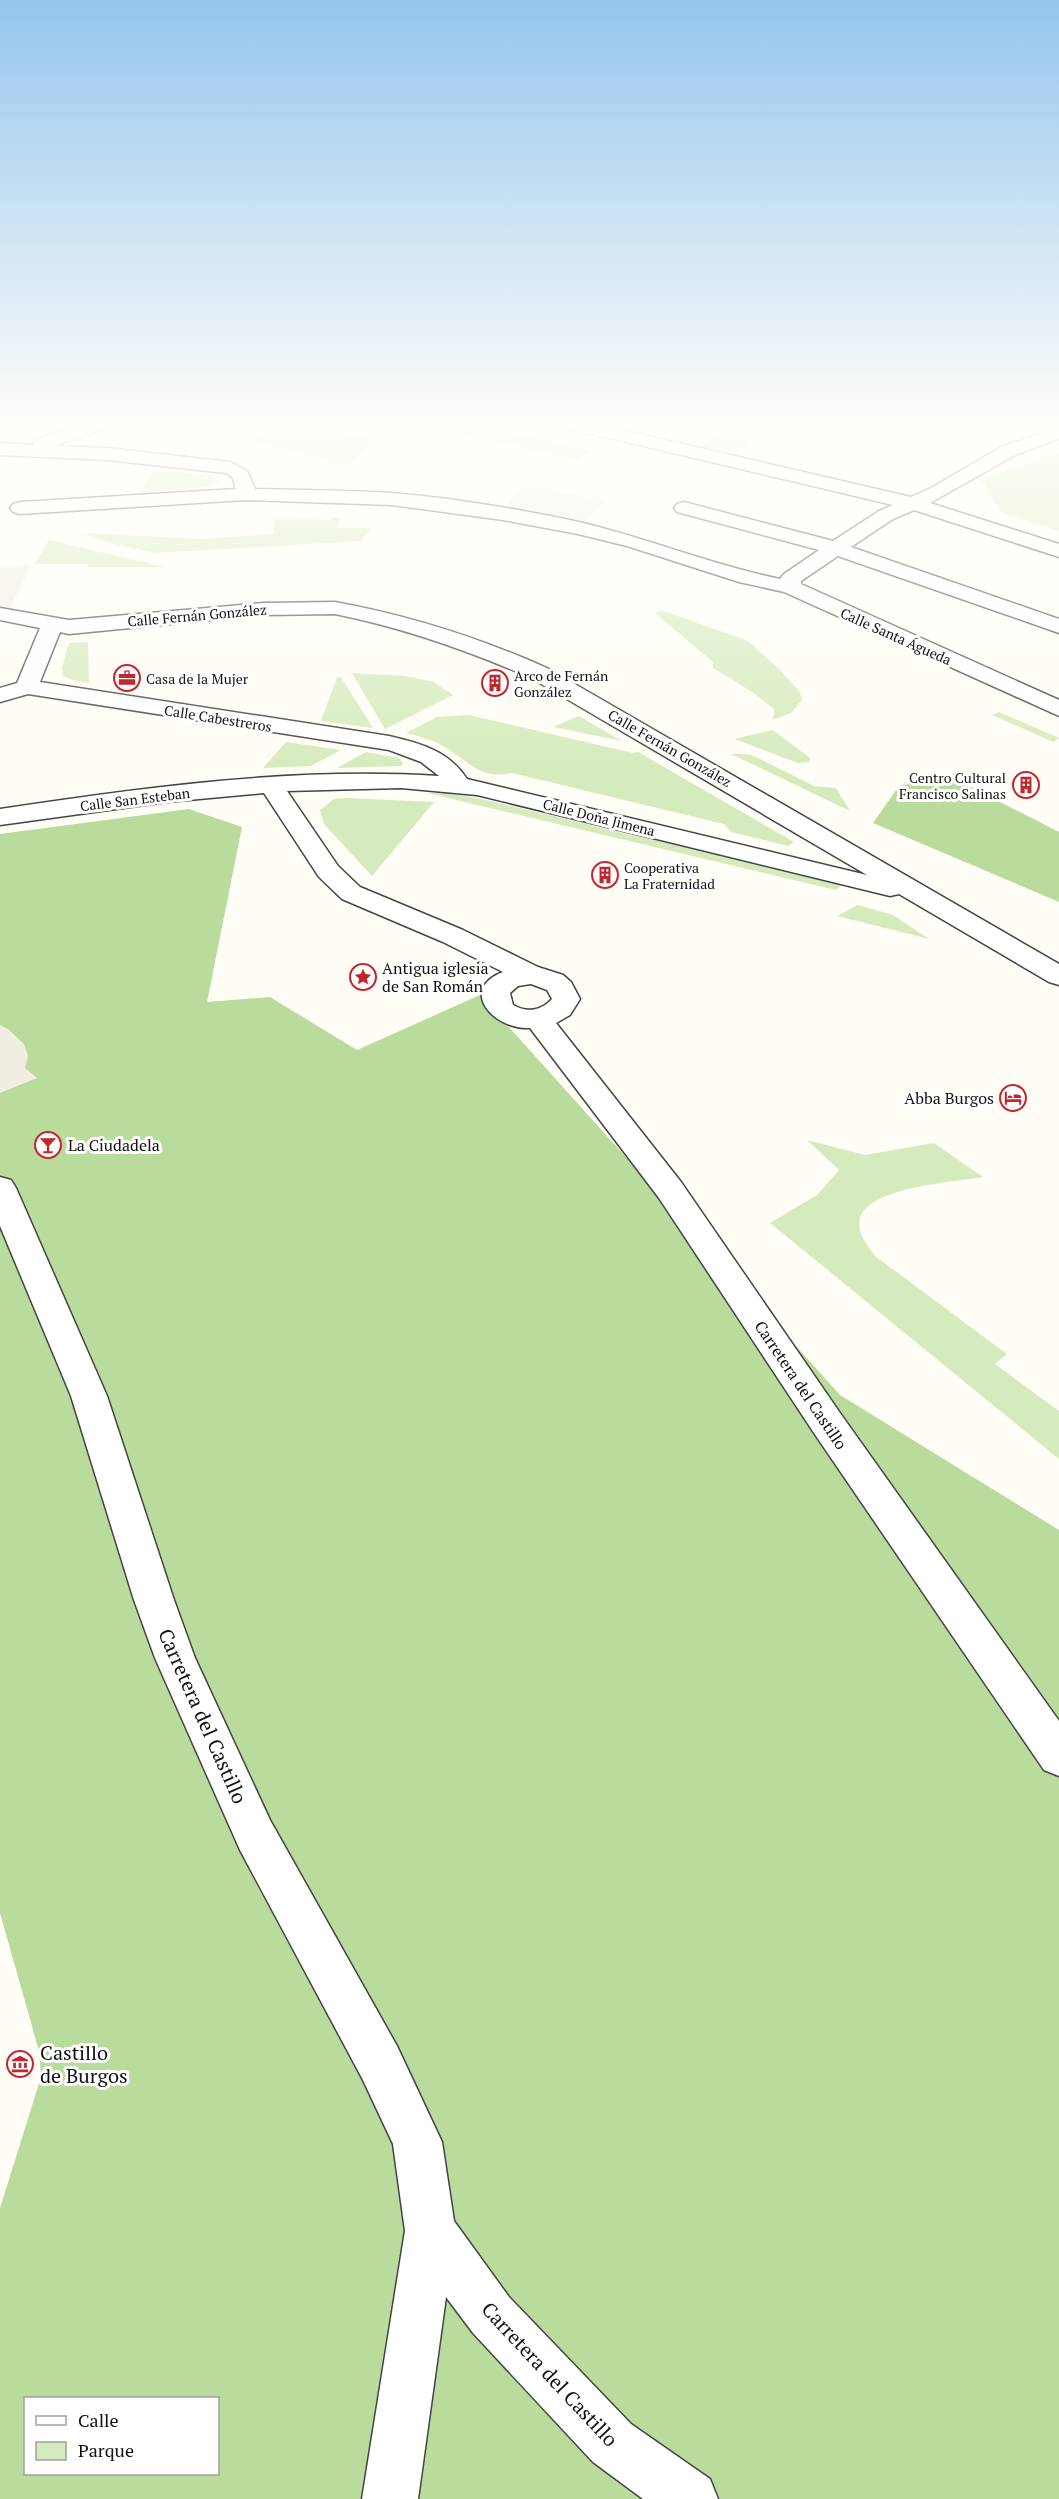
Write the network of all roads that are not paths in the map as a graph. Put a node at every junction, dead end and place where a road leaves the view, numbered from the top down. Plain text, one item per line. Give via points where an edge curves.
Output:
1 (620, 539) edge
2 (800, 539) edge
3 (849, 539) edge
4 (1021, 539) edge
5 (835, 548) junction
6 (1059, 551) edge
7 (790, 587) junction
8 (0, 614) edge
9 (53, 624) junction
10 (1059, 626) edge
11 (27, 687) junction
12 (0, 694) edge
13 (1059, 709) edge
14 (409, 748) junction
15 (402, 781) junction
16 (271, 785) junction
17 (458, 785) junction
18 (0, 817) edge
19 (921, 896) junction
20 (418, 922) junction
21 (531, 975) junction
22 (1059, 976) edge
23 (499, 987) junction
24 (538, 1019) junction
25 (0, 1188) edge
26 (1059, 1756) edge
27 (430, 2230) junction
28 (390, 2499) edge
29 (690, 2499) edge

1 - 7 street, Calle Santa Águeda via 746,578
2 - 5 street
3 - 5 street
4 - 6 street
5 - 7 street via 791,579
5 - 10 street
7 - 13 street, Calle Santa Águeda
8 - 9 street, Calle Fernán González
9 - 11 street
9 - 19 street, Calle Fernán González via 69,627 264,609 335,608 460,640 549,678
11 - 12 street, Calle Cabestreros
11 - 14 street, Calle Cabestreros
14 - 15 street via 422,766
14 - 17 street, Calle Cabestreros via 447,766
15 - 16 street, Calle Doña Jimena
15 - 17 street, Calle Doña Jimena
16 - 18 street, Calle San Esteban
16 - 20 street via 328,871 351,893
17 - 19 street, Calle Doña Jimena
19 - 22 street, Calle Fernán González
20 - 21 street
20 - 23 street
21 - 23 street via 509,979
21 - 24 street via 552,979 560,985 566,999 558,1012
23 - 24 street via 495,999 505,1012
24 - 26 street, Carretera del Castillo via 670,1190
25 - 27 street, Carretera del Castillo via 89,1396 154,1600 180,1668 255,1835 380,2063 417,2142
27 - 28 street, Carretera del Castillo
27 - 29 street, Carretera del Castillo via 491,2315 612,2443

